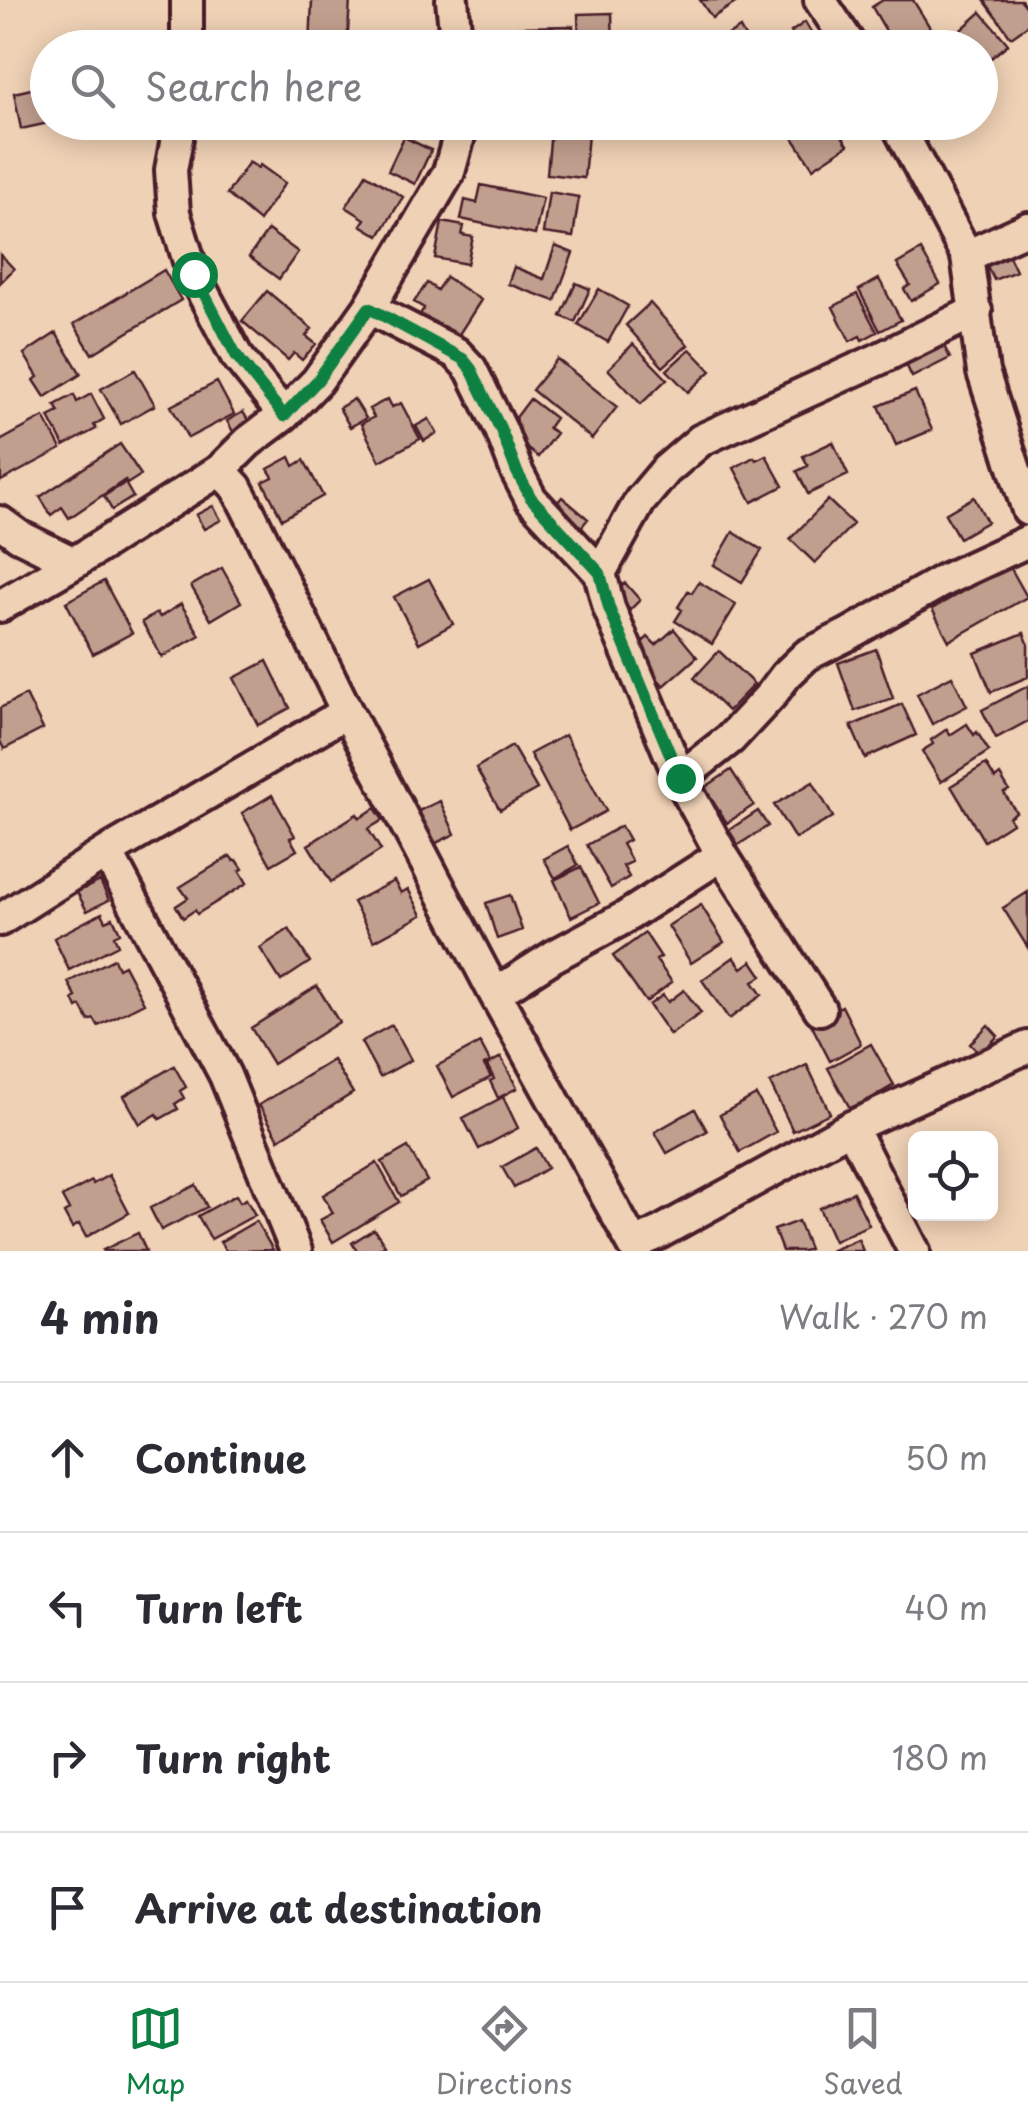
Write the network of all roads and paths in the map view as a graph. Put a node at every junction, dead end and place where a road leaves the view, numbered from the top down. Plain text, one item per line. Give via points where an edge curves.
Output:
1 (187, 0) edge
2 (452, 0) edge
3 (820, 0) edge
4 (187, 30) edge
5 (455, 30) edge
6 (840, 30) edge
7 (177, 140) edge
8 (458, 140) edge
9 (906, 140) edge
10 (1028, 228) edge
11 (967, 256) junction
12 (369, 308) junction
13 (976, 311) junction
14 (284, 416) junction
15 (220, 470) junction
16 (1027, 506) edge
17 (0, 522) edge
18 (1028, 542) edge
19 (74, 562) junction
20 (600, 573) junction
21 (0, 606) edge
22 (347, 712) junction
23 (680, 778) junction
24 (107, 852) junction
25 (722, 855) junction
26 (0, 920) edge
27 (496, 994) junction
28 (820, 1009) dead end
29 (1028, 1047) edge
30 (851, 1127) junction
31 (636, 1247) edge
32 (296, 1251) edge
33 (914, 1251) edge

1 - 4 street
2 - 5 street
3 - 6 street
7 - 14 street via 174,212 194,274 236,355
8 - 12 street via 450,172
9 - 11 street
10 - 11 street
11 - 13 street
12 - 14 street
12 - 20 street via 463,359 531,498
13 - 16 street via 983,372
13 - 20 street via 701,440 640,502
14 - 15 street
15 - 19 street
15 - 22 street via 236,486
17 - 19 street
18 - 23 street via 807,655 730,739
19 - 21 street
20 - 23 street
22 - 24 street
22 - 27 street
23 - 25 street
24 - 26 street
24 - 32 street via 225,1075
25 - 27 street
25 - 28 street
27 - 31 street
29 - 30 street
30 - 31 street
30 - 33 street

